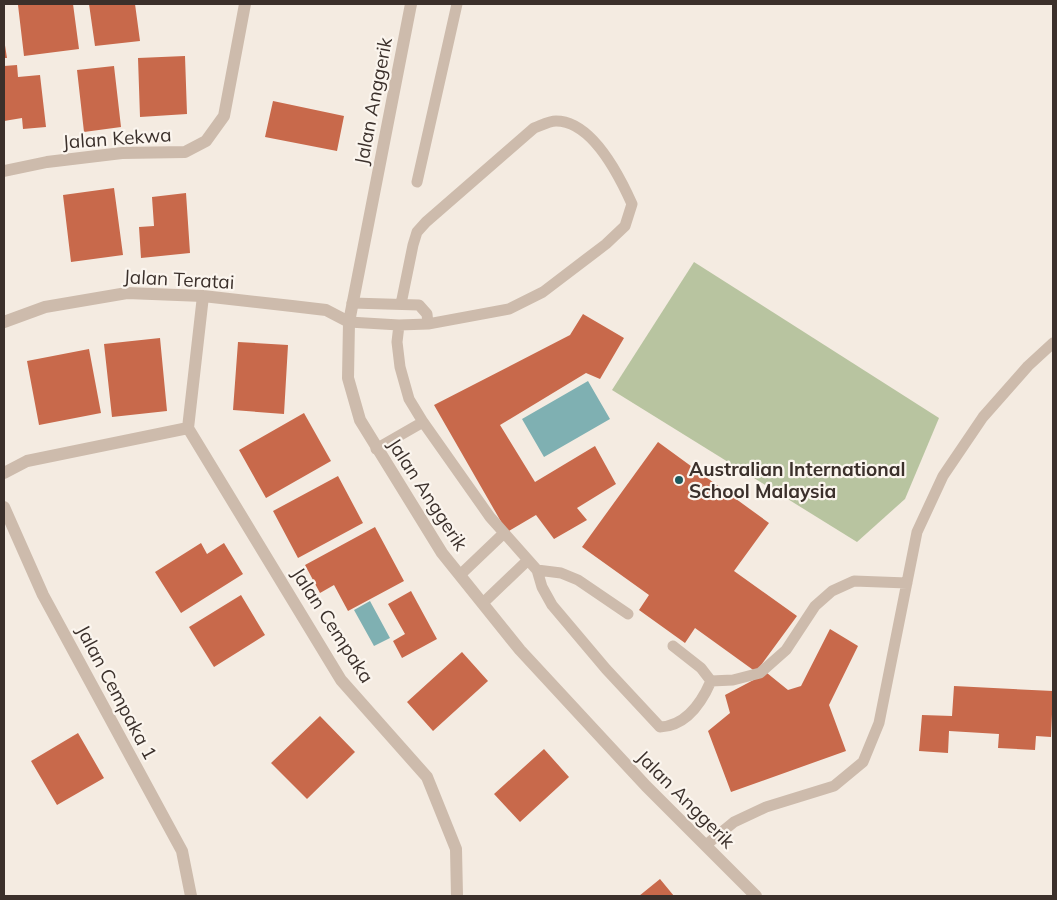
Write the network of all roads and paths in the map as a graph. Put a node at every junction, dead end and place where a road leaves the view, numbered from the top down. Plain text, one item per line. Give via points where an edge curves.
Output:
1 (245, 4) edge
2 (412, 4) edge
3 (457, 4) edge
4 (4, 171) edge
5 (417, 182) dead end
6 (203, 296) junction
7 (352, 303) junction
8 (401, 304) junction
9 (326, 310) junction
10 (4, 322) edge
11 (349, 322) junction
12 (428, 324) junction
13 (398, 325) junction
14 (1053, 343) edge
15 (423, 422) junction
16 (188, 428) junction
17 (376, 448) junction
18 (4, 473) edge
19 (4, 507) edge
20 (504, 533) junction
21 (528, 560) junction
22 (537, 570) junction
23 (460, 575) junction
24 (907, 583) junction
25 (483, 603) junction
26 (628, 614) dead end
27 (672, 646) dead end
28 (711, 681) junction
29 (706, 845) junction
30 (191, 896) edge
31 (457, 896) edge
32 (756, 896) edge

1 - 4 street, Jalan Kekwa via 224,116 206,141 185,152 122,154 47,162
2 - 7 street, Jalan Anggerik
3 - 5 lane
6 - 9 street, Jalan Teratai
6 - 10 street, Jalan Teratai via 127,293 45,307
6 - 16 street
7 - 8 lane
7 - 9 street, Jalan Teratai
7 - 11 street, Jalan Anggerik
8 - 12 lane via 424,308
8 - 12 lane via 413,245 417,232 426,222 534,128 554,121 571,123 590,138 620,176 632,204 625,226 543,292 509,309
9 - 11 street, Jalan Teratai
11 - 13 lane
11 - 17 street, Jalan Anggerik via 348,378 360,420
12 - 13 lane
13 - 15 lane via 400,367 409,399
14 - 24 lane via 983,417 942,476 917,532
15 - 17 lane
15 - 20 lane
16 - 18 street via 27,461
16 - 31 street, Jalan Cempaka via 341,680 427,777 456,849
17 - 23 street, Jalan Anggerik via 442,554
19 - 30 street, Jalan Cempaka 1 via 43,594 182,850
20 - 21 lane
20 - 23 lane
21 - 22 lane
21 - 25 lane
22 - 26 lane via 561,573 578,580
22 - 28 lane via 552,605 660,727 673,726 686,718 704,697
23 - 25 street, Jalan Anggerik
24 - 28 lane via 854,582 832,591 815,606 786,650 760,673 733,680
24 - 29 lane via 879,723 863,762 834,786 766,807 734,822
25 - 29 street, Jalan Anggerik via 520,650 646,786
27 - 28 lane via 701,668
29 - 32 street, Jalan Anggerik

